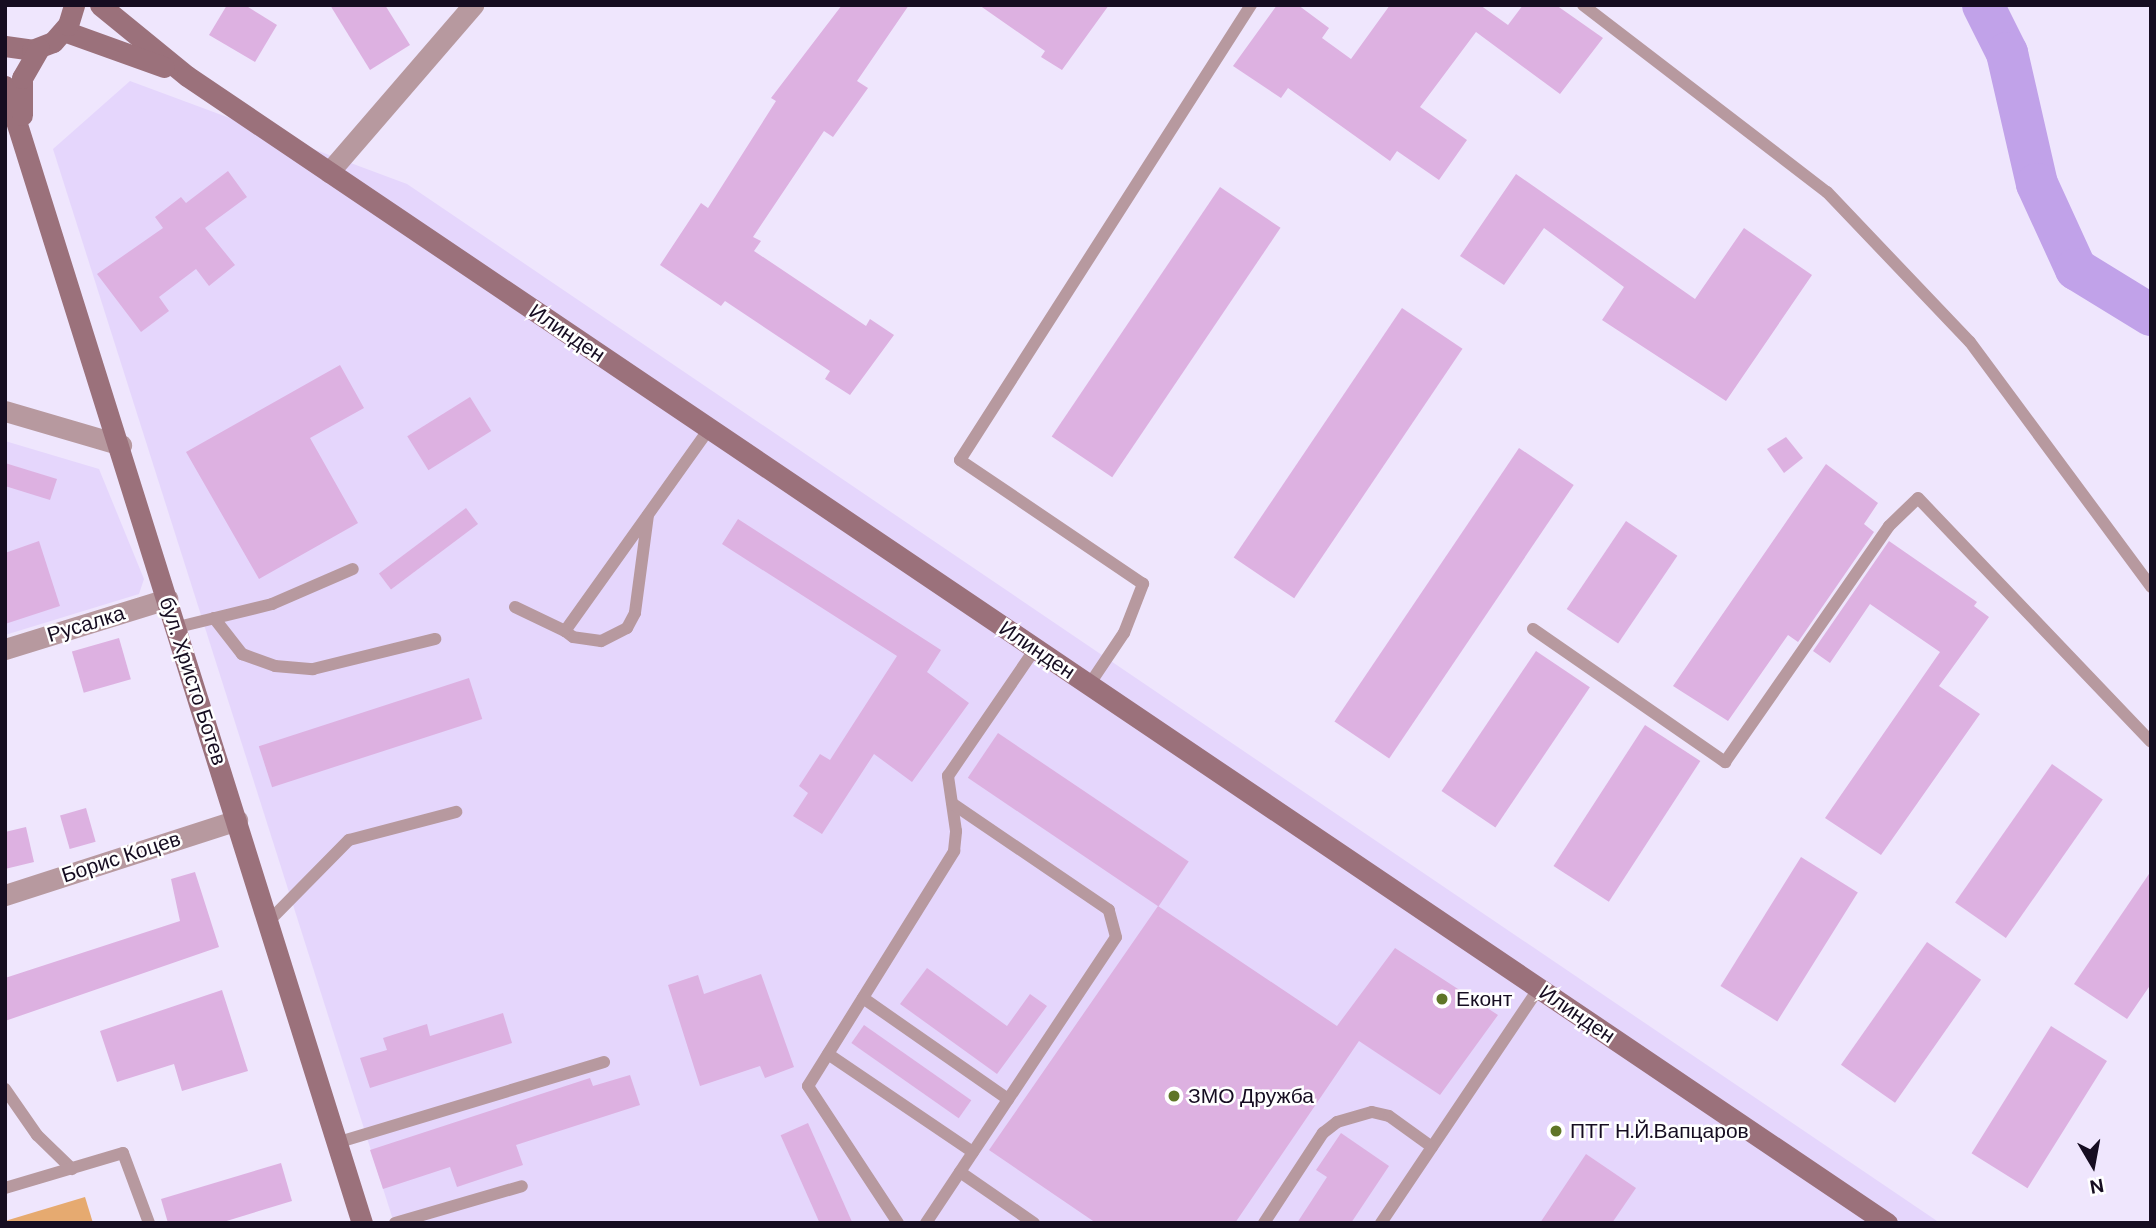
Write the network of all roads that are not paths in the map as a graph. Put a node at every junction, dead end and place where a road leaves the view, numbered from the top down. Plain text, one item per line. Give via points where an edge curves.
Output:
1 (74, 5) edge
2 (100, 5) edge
3 (473, 5) edge
4 (1251, 5) edge
5 (1583, 5) edge
6 (64, 31) junction
7 (5, 46) edge
8 (39, 48) junction
9 (187, 76) junction
10 (5, 86) edge
11 (24, 139) junction
12 (329, 172) junction
13 (5, 411) edge
14 (709, 429) junction
15 (121, 446) junction
16 (648, 515) junction
17 (353, 569) dead end
18 (2151, 587) edge
19 (167, 599) junction
20 (514, 607) dead end
21 (214, 618) junction
22 (177, 627) junction
23 (1533, 629) dead end
24 (565, 631) junction
25 (435, 639) dead end
26 (5, 649) edge
27 (1035, 649) junction
28 (1089, 685) junction
29 (2151, 742) edge
30 (953, 804) junction
31 (456, 812) dead end
32 (237, 820) junction
33 (5, 895) edge
34 (269, 921) junction
35 (1539, 988) junction
36 (863, 998) junction
37 (828, 1054) junction
38 (604, 1062) dead end
39 (5, 1088) edge
40 (1008, 1099) junction
41 (336, 1143) junction
42 (1432, 1147) junction
43 (973, 1152) junction
44 (72, 1169) junction
45 (960, 1172) junction
46 (522, 1186) dead end
47 (5, 1188) edge
48 (149, 1223) edge
49 (362, 1223) edge
50 (395, 1223) edge
51 (898, 1223) edge
52 (926, 1223) edge
53 (1034, 1223) edge
54 (1264, 1223) edge
55 (1381, 1223) edge
56 (1887, 1223) edge

1 - 6 street
2 - 9 street, Илинден
3 - 12 street
4 - 28 lane via 960,460 1143,584 1124,633
5 - 18 lane via 1827,192 1970,342
6 - 8 street
6 - 9 street, Илинден
7 - 8 street
8 - 11 street, бул. Христо Ботев via 22,78
9 - 12 street, Илинден
10 - 11 street, бул. Христо Ботев
11 - 15 street, бул. Христо Ботев
12 - 14 street, Илинден
13 - 15 street
14 - 16 lane
14 - 27 street, Илинден
15 - 19 street, бул. Христо Ботев
16 - 24 lane
16 - 24 lane via 635,613 627,628 601,641 585,641
17 - 21 lane via 272,604
19 - 22 street, бул. Христо Ботев
19 - 26 street, Русалка
20 - 24 lane
21 - 22 lane
21 - 25 lane via 242,654 275,666 313,669
22 - 32 street, бул. Христо Ботев
23 - 29 lane via 1726,762 1889,526 1918,498
27 - 28 street, Илинден
27 - 30 lane via 955,761 948,776
28 - 35 street, Илинден
30 - 36 lane via 954,852
30 - 40 lane via 1109,910 1115,921 1116,937
31 - 34 lane via 349,840
32 - 33 street, Борис Коцев
32 - 34 street, бул. Христо Ботев
34 - 41 street, бул. Христо Ботев
35 - 42 lane
35 - 56 street, Илинден
36 - 37 lane
36 - 40 lane
37 - 43 lane
37 - 51 lane via 808,1086
38 - 41 lane
39 - 44 lane via 37,1135
40 - 43 lane
41 - 49 street, бул. Христо Ботев
42 - 54 lane via 1388,1116 1372,1112 1337,1122 1323,1133
42 - 55 lane
43 - 45 lane
44 - 47 lane
44 - 48 lane via 123,1153
45 - 52 lane
45 - 53 lane
46 - 50 lane

